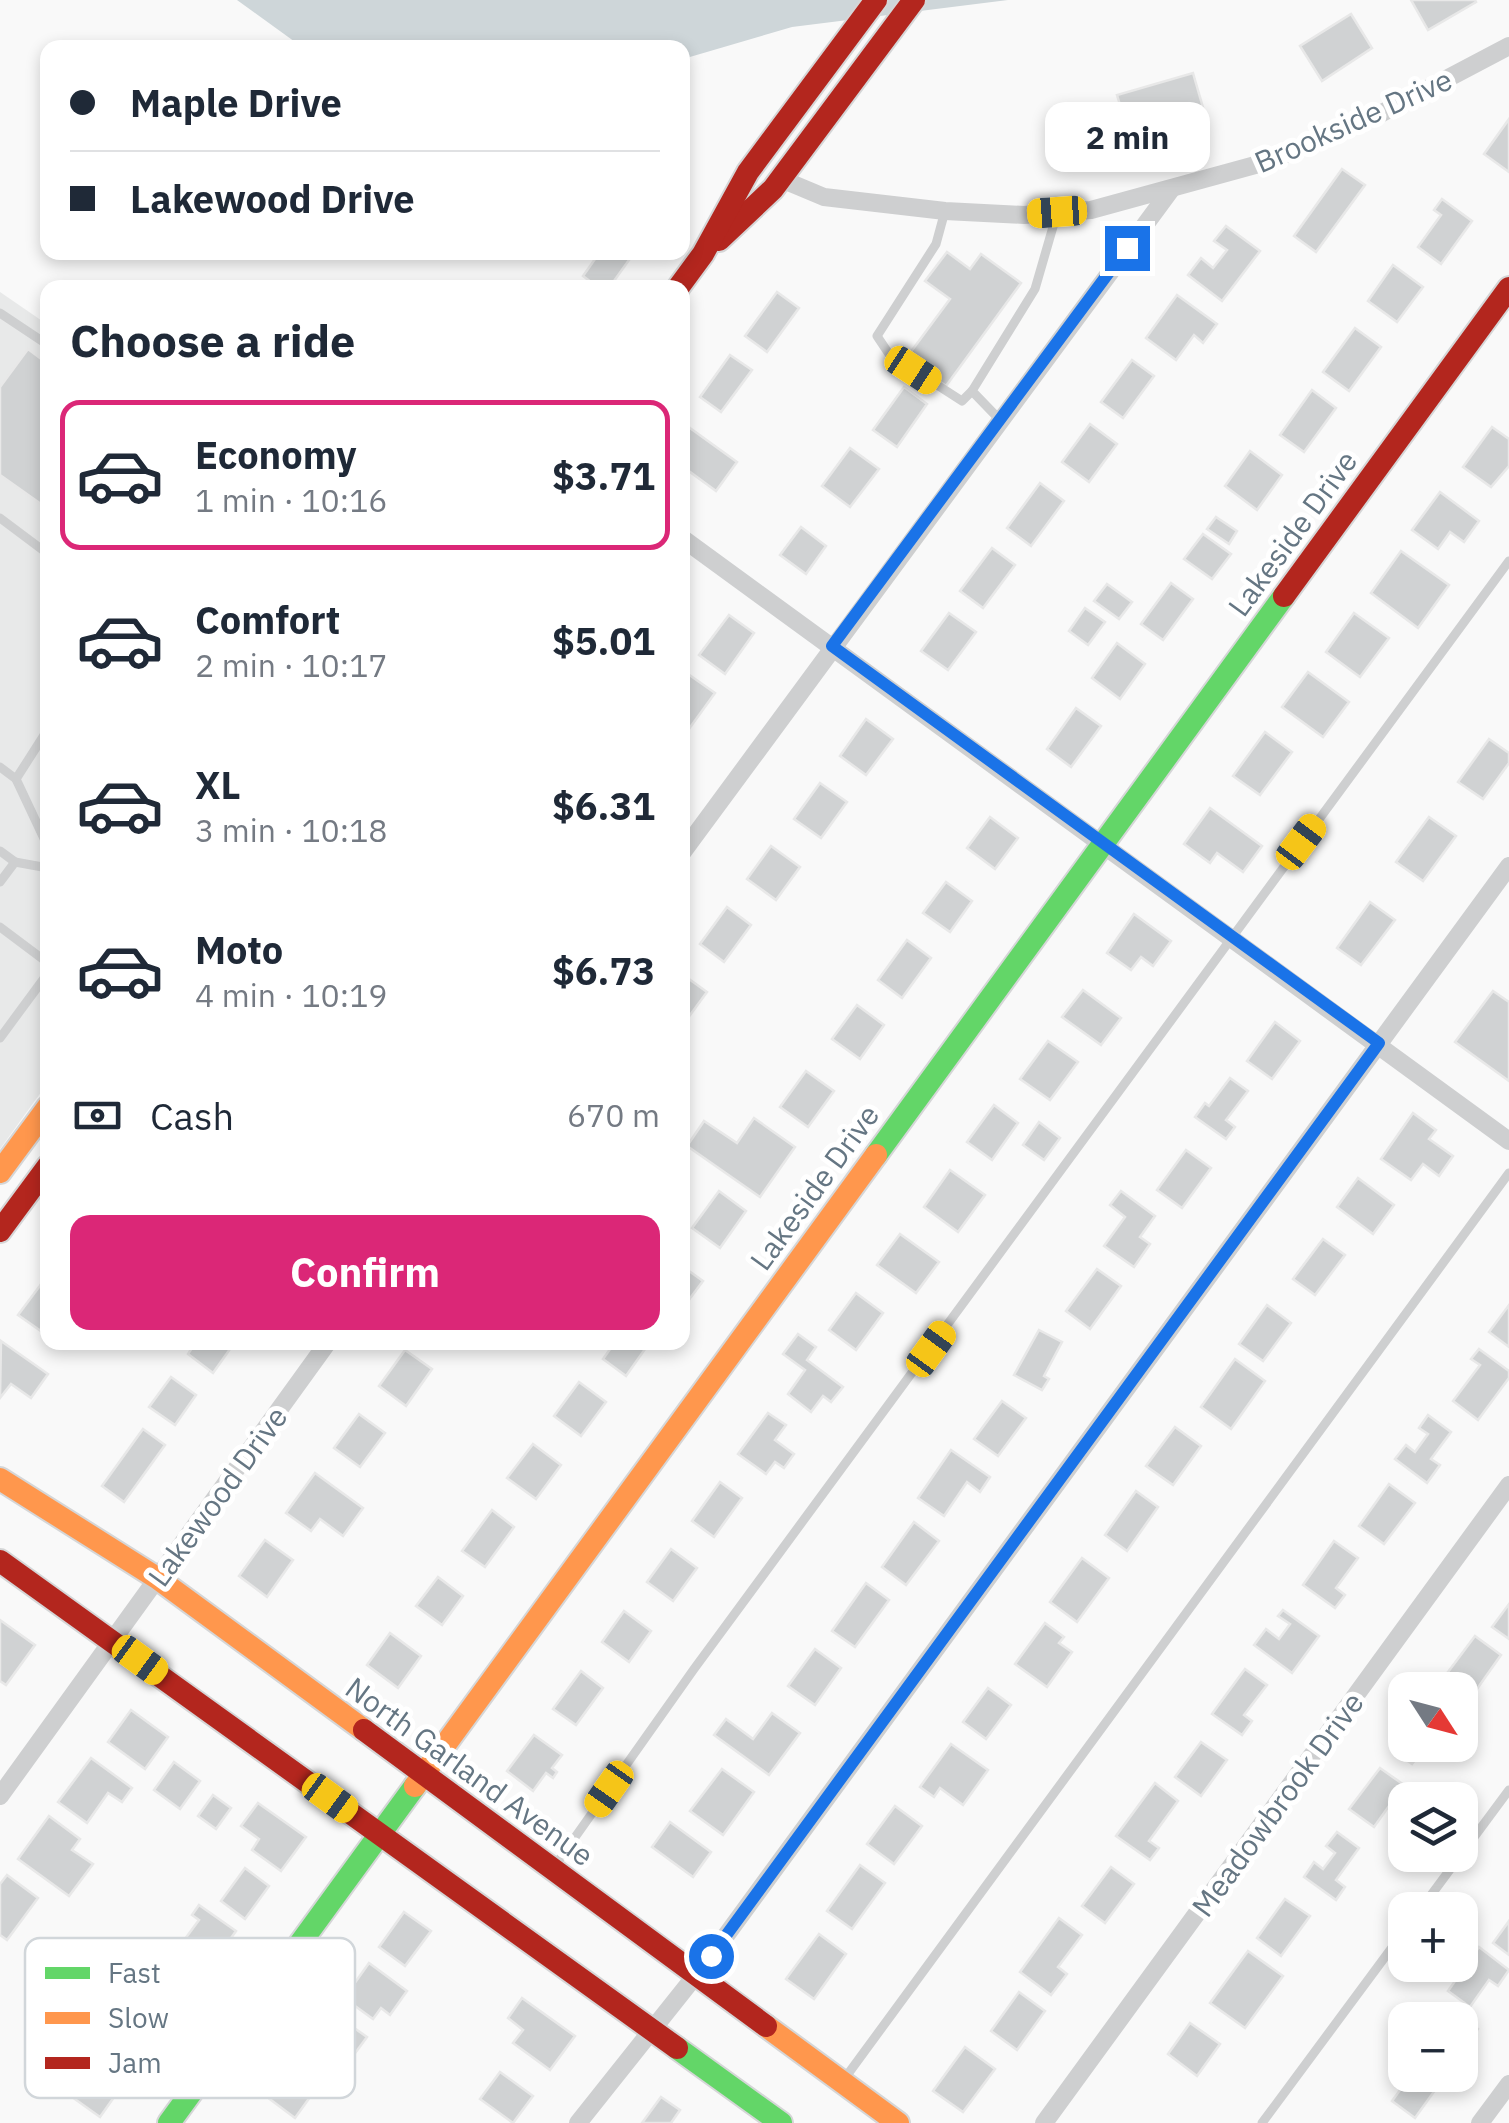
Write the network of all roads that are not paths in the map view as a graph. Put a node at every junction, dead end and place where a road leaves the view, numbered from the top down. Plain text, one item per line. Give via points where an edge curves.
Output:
1 (876, 0) edge
2 (914, 0) edge
3 (1509, 46) edge
4 (781, 180) junction
5 (1170, 191) junction
6 (945, 211) junction
7 (1057, 212) junction
8 (703, 254) junction
9 (684, 280) edge
10 (1509, 288) edge
11 (0, 313) edge
12 (40, 340) edge
13 (972, 390) junction
14 (1000, 420) junction
15 (0, 518) edge
16 (690, 544) edge
17 (40, 548) edge
18 (1509, 562) edge
19 (832, 646) junction
20 (40, 741) edge
21 (0, 768) edge
22 (16, 779) junction
23 (40, 831) edge
24 (690, 842) edge
25 (1103, 842) junction
26 (0, 851) edge
27 (15, 862) junction
28 (1509, 866) edge
29 (40, 867) edge
30 (0, 882) edge
31 (0, 927) edge
32 (1232, 936) junction
33 (40, 957) edge
34 (40, 984) edge
35 (0, 1012) edge
36 (12, 1021) junction
37 (0, 1038) edge
38 (1379, 1043) junction
39 (40, 1119) edge
40 (1509, 1140) edge
41 (0, 1172) edge
42 (1509, 1173) edge
43 (40, 1177) edge
44 (0, 1231) edge
45 (322, 1350) edge
46 (0, 1479) edge
47 (1509, 1485) edge
48 (0, 1560) edge
49 (157, 1578) junction
50 (112, 1640) junction
51 (423, 1774) junction
52 (1509, 1790) edge
53 (0, 1796) edge
54 (380, 1834) junction
55 (552, 1869) junction
56 (1433, 1892) edge
57 (304, 1938) edge
58 (1388, 1953) edge
59 (696, 1975) junction
60 (650, 2028) junction
61 (842, 2082) junction
62 (1509, 2084) edge
63 (186, 2098) edge
64 (888, 2119) edge
65 (168, 2123) edge
66 (578, 2123) edge
67 (781, 2123) edge
68 (1044, 2123) edge
69 (1262, 2123) edge
70 (1480, 2123) edge

1 - 8 main road via 748,172
2 - 4 main road
3 - 5 street, Brookside Drive via 1380,114 1270,161
4 - 6 street, Brookside Drive via 824,198
4 - 8 main road
5 - 7 street, Brookside Drive
5 - 14 street
6 - 7 street, Brookside Drive
6 - 13 lane via 936,244 876,336 889,354 962,401
7 - 13 lane via 1035,289
8 - 9 main road
10 - 25 main road, Lakeside Drive
11 - 12 lane
13 - 14 lane
14 - 19 street
15 - 17 lane
16 - 19 street
18 - 32 lane
19 - 24 street
19 - 25 street
20 - 22 lane
21 - 22 lane
22 - 23 lane
25 - 32 street
25 - 51 main road, Lakeside Drive
26 - 27 lane
27 - 29 lane
27 - 30 lane
28 - 38 street
31 - 33 lane
32 - 38 street
32 - 55 lane
34 - 36 lane
35 - 36 lane
36 - 37 lane
38 - 40 street
38 - 59 street
39 - 41 main road
42 - 61 lane
43 - 44 main road
45 - 49 street, Lakewood Drive
46 - 49 main road, North Garland Avenue
47 - 68 street, Meadowbrook Drive
48 - 50 main road
49 - 50 street, Lakewood Drive
49 - 51 main road, North Garland Avenue
50 - 53 street, Lakewood Drive
50 - 54 main road
51 - 54 main road, Lakeside Drive
51 - 55 main road, North Garland Avenue
52 - 56 lane
54 - 57 main road, Lakeside Drive
54 - 60 main road
55 - 59 main road, North Garland Avenue
58 - 69 lane
59 - 60 street
59 - 61 main road, North Garland Avenue
60 - 66 street
60 - 67 main road
61 - 64 main road, North Garland Avenue
62 - 70 street
63 - 65 main road, Lakeside Drive

